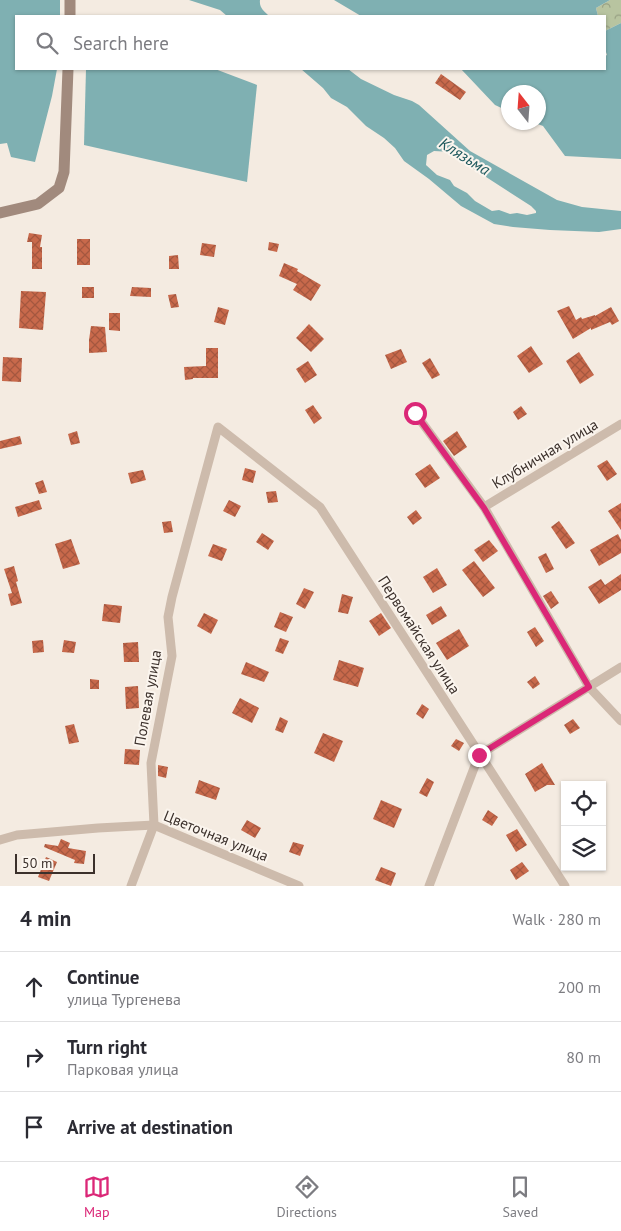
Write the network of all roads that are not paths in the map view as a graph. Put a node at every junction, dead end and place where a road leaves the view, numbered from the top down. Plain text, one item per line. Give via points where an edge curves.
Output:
1 (70, 0) edge
2 (70, 15) edge
3 (68, 70) edge
4 (0, 213) edge
5 (415, 413) dead end
6 (621, 424) edge
7 (218, 427) joint
8 (484, 508) junction
9 (621, 667) edge
10 (589, 687) junction
11 (621, 721) edge
12 (479, 755) junction
13 (154, 825) junction
14 (0, 840) edge
15 (131, 886) edge
16 (299, 886) edge
17 (428, 886) edge
18 (565, 886) edge

1 - 2 street
3 - 4 street via 64,172 59,188 38,204
5 - 8 street
6 - 8 street, Клубничная улица
7 - 12 street, Первомайская улица via 320,507
7 - 13 street, Полевая улица via 168,616 172,656 151,763
8 - 10 street
9 - 10 street
10 - 11 street
10 - 12 street
12 - 17 street
12 - 18 street, Первомайская улица
13 - 14 street, Цветочная улица via 17,835
13 - 15 street, Полевая улица
13 - 16 street, Цветочная улица

